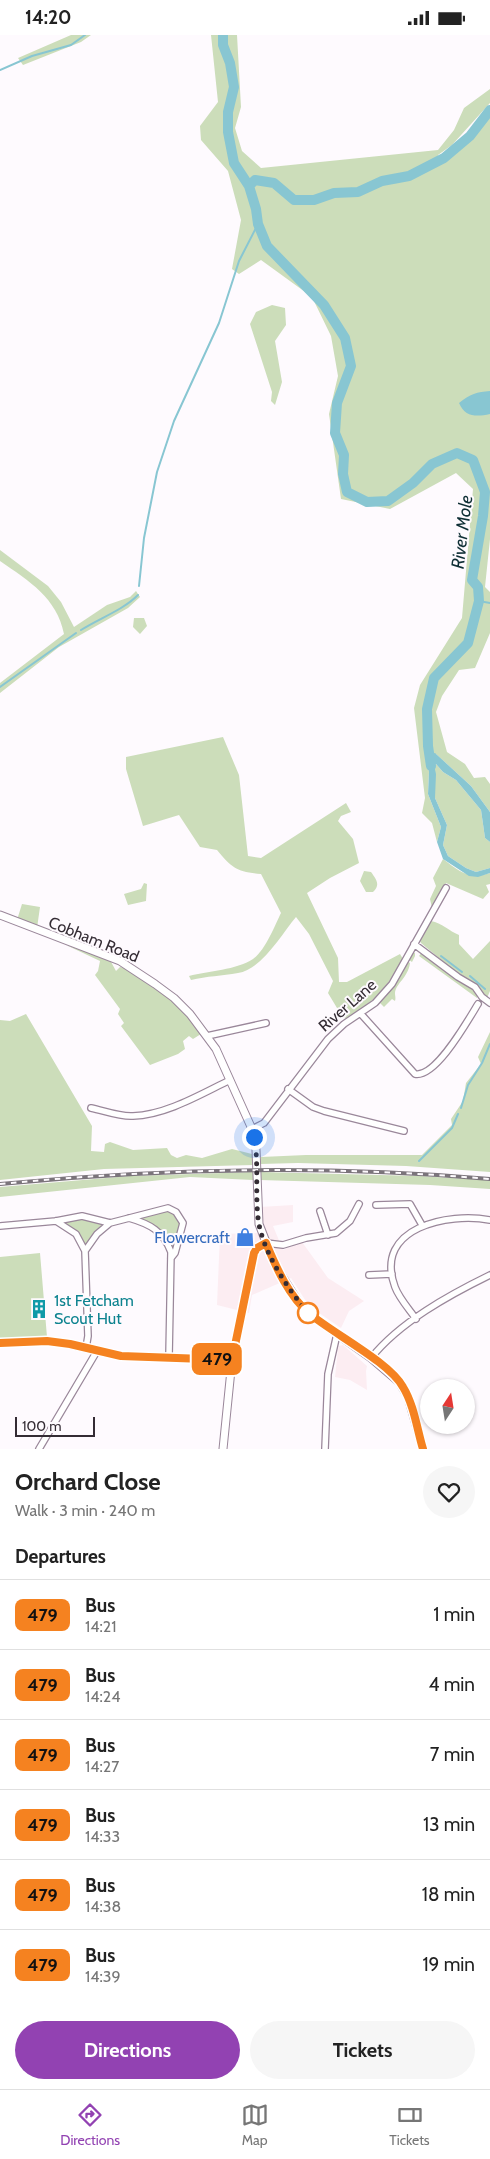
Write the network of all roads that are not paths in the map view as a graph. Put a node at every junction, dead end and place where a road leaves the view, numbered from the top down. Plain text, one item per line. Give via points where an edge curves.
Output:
1 (446, 888) dead end
2 (0, 915) edge
3 (414, 944) junction
4 (490, 1003) edge
5 (478, 1004) dead end
6 (361, 1013) junction
7 (266, 1023) dead end
8 (207, 1036) junction
9 (230, 1080) junction
10 (288, 1089) junction
11 (92, 1108) dead end
12 (252, 1129) junction
13 (404, 1131) dead end
14 (360, 1204) dead end
15 (376, 1205) dead end
16 (320, 1211) dead end
17 (129, 1218) junction
18 (490, 1220) edge
19 (56, 1221) junction
20 (110, 1223) junction
21 (422, 1225) junction
22 (0, 1226) edge
23 (328, 1235) junction
24 (266, 1243) junction
25 (86, 1251) junction
26 (172, 1259) junction
27 (392, 1274) junction
28 (370, 1275) dead end
29 (490, 1275) edge
30 (416, 1319) junction
31 (337, 1334) junction
32 (0, 1343) edge
33 (86, 1348) junction
34 (97, 1351) junction
35 (169, 1356) junction
36 (371, 1358) junction
37 (232, 1360) junction
38 (39, 1449) edge
39 (223, 1449) edge
40 (325, 1449) edge
41 (423, 1449) edge

1 - 3 street, River Lane
2 - 8 street, Cobham Road via 128,966 174,998
3 - 4 street via 475,987
3 - 6 street, River Lane via 392,984
5 - 6 street via 445,1053 421,1075 415,1074
6 - 10 street, River Lane via 328,1039
7 - 8 street
8 - 9 street, Cobham Road
9 - 11 street via 165,1109 140,1116
9 - 12 street, Cobham Road
10 - 12 street, River Lane via 264,1123
10 - 13 street via 324,1111
12 - 24 street, Cobham Road via 256,1150 258,1217
14 - 23 street via 346,1226
15 - 21 street via 410,1204
16 - 23 street
17 - 20 street
17 - 26 street via 151,1225 160,1233 168,1244
17 - 26 street via 163,1208 176,1212 182,1219 183,1228
18 - 21 street via 452,1218
19 - 20 street via 82,1216
19 - 22 street
19 - 25 street via 76,1234
20 - 25 street via 97,1234
21 - 27 street via 408,1234 397,1248
23 - 24 street via 283,1245
24 - 31 street, Cobham Road via 296,1300
24 - 37 street via 254,1253
25 - 33 street
26 - 35 street
27 - 28 street
27 - 30 street via 398,1292
29 - 30 street via 458,1291
30 - 36 street via 386,1341
31 - 36 street, Cobham Road
31 - 40 street via 328,1374
32 - 33 street via 47,1341
33 - 34 street
34 - 35 street via 121,1356
34 - 38 street
35 - 37 street
36 - 41 street, Cobham Road via 404,1388
37 - 39 street

